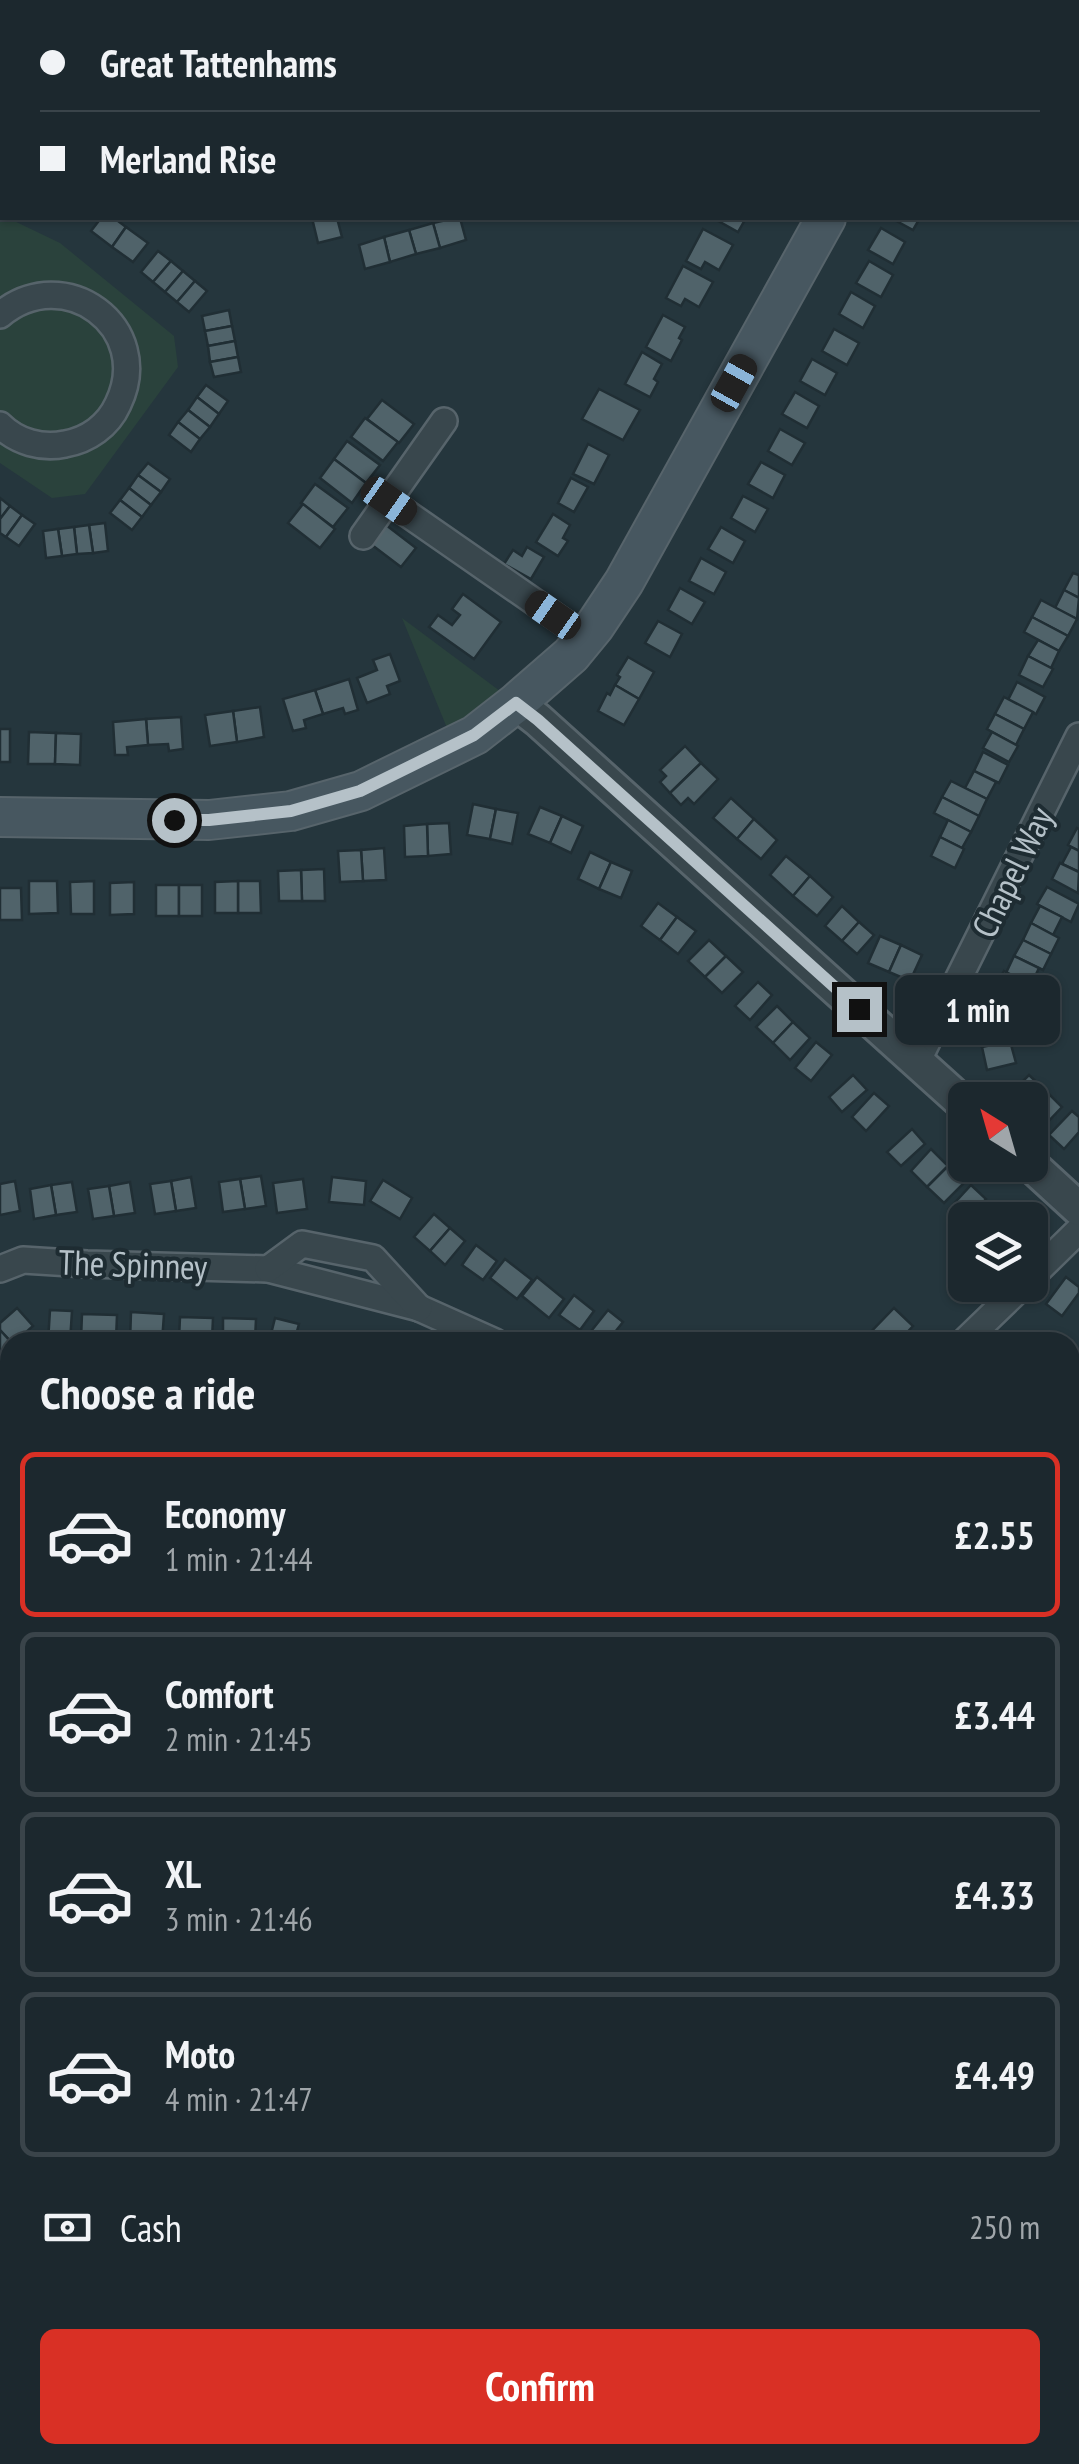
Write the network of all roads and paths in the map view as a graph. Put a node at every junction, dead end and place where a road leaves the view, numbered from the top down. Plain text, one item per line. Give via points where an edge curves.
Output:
1 (825, 220) edge
2 (0, 316) edge
3 (444, 421) dead end
4 (0, 425) edge
5 (389, 501) junction
6 (363, 536) dead end
7 (585, 638) junction
8 (516, 703) junction
9 (1079, 736) edge
10 (0, 817) edge
11 (917, 1062) junction
12 (948, 1090) edge
13 (1048, 1181) edge
14 (1079, 1209) edge
15 (1079, 1230) edge
16 (1048, 1260) edge
17 (0, 1269) edge
18 (268, 1269) junction
19 (1005, 1302) edge
20 (419, 1308) junction
21 (473, 1332) edge
22 (974, 1332) edge

1 - 7 main road via 624,582
2 - 4 street via 35,296 86,302 114,328 127,364 125,390 113,414 77,442 29,443
3 - 5 street
5 - 6 street
5 - 7 street
7 - 8 main road
8 - 10 main road via 474,735 376,784 291,811 209,820
8 - 11 street
9 - 11 street, Chapel Way
11 - 12 street
13 - 14 street
15 - 16 street
17 - 18 street, The Spinney via 23,1260
18 - 20 street, The Spinney
18 - 20 street, The Spinney via 302,1244 373,1258
19 - 22 street
20 - 21 street, The Spinney

